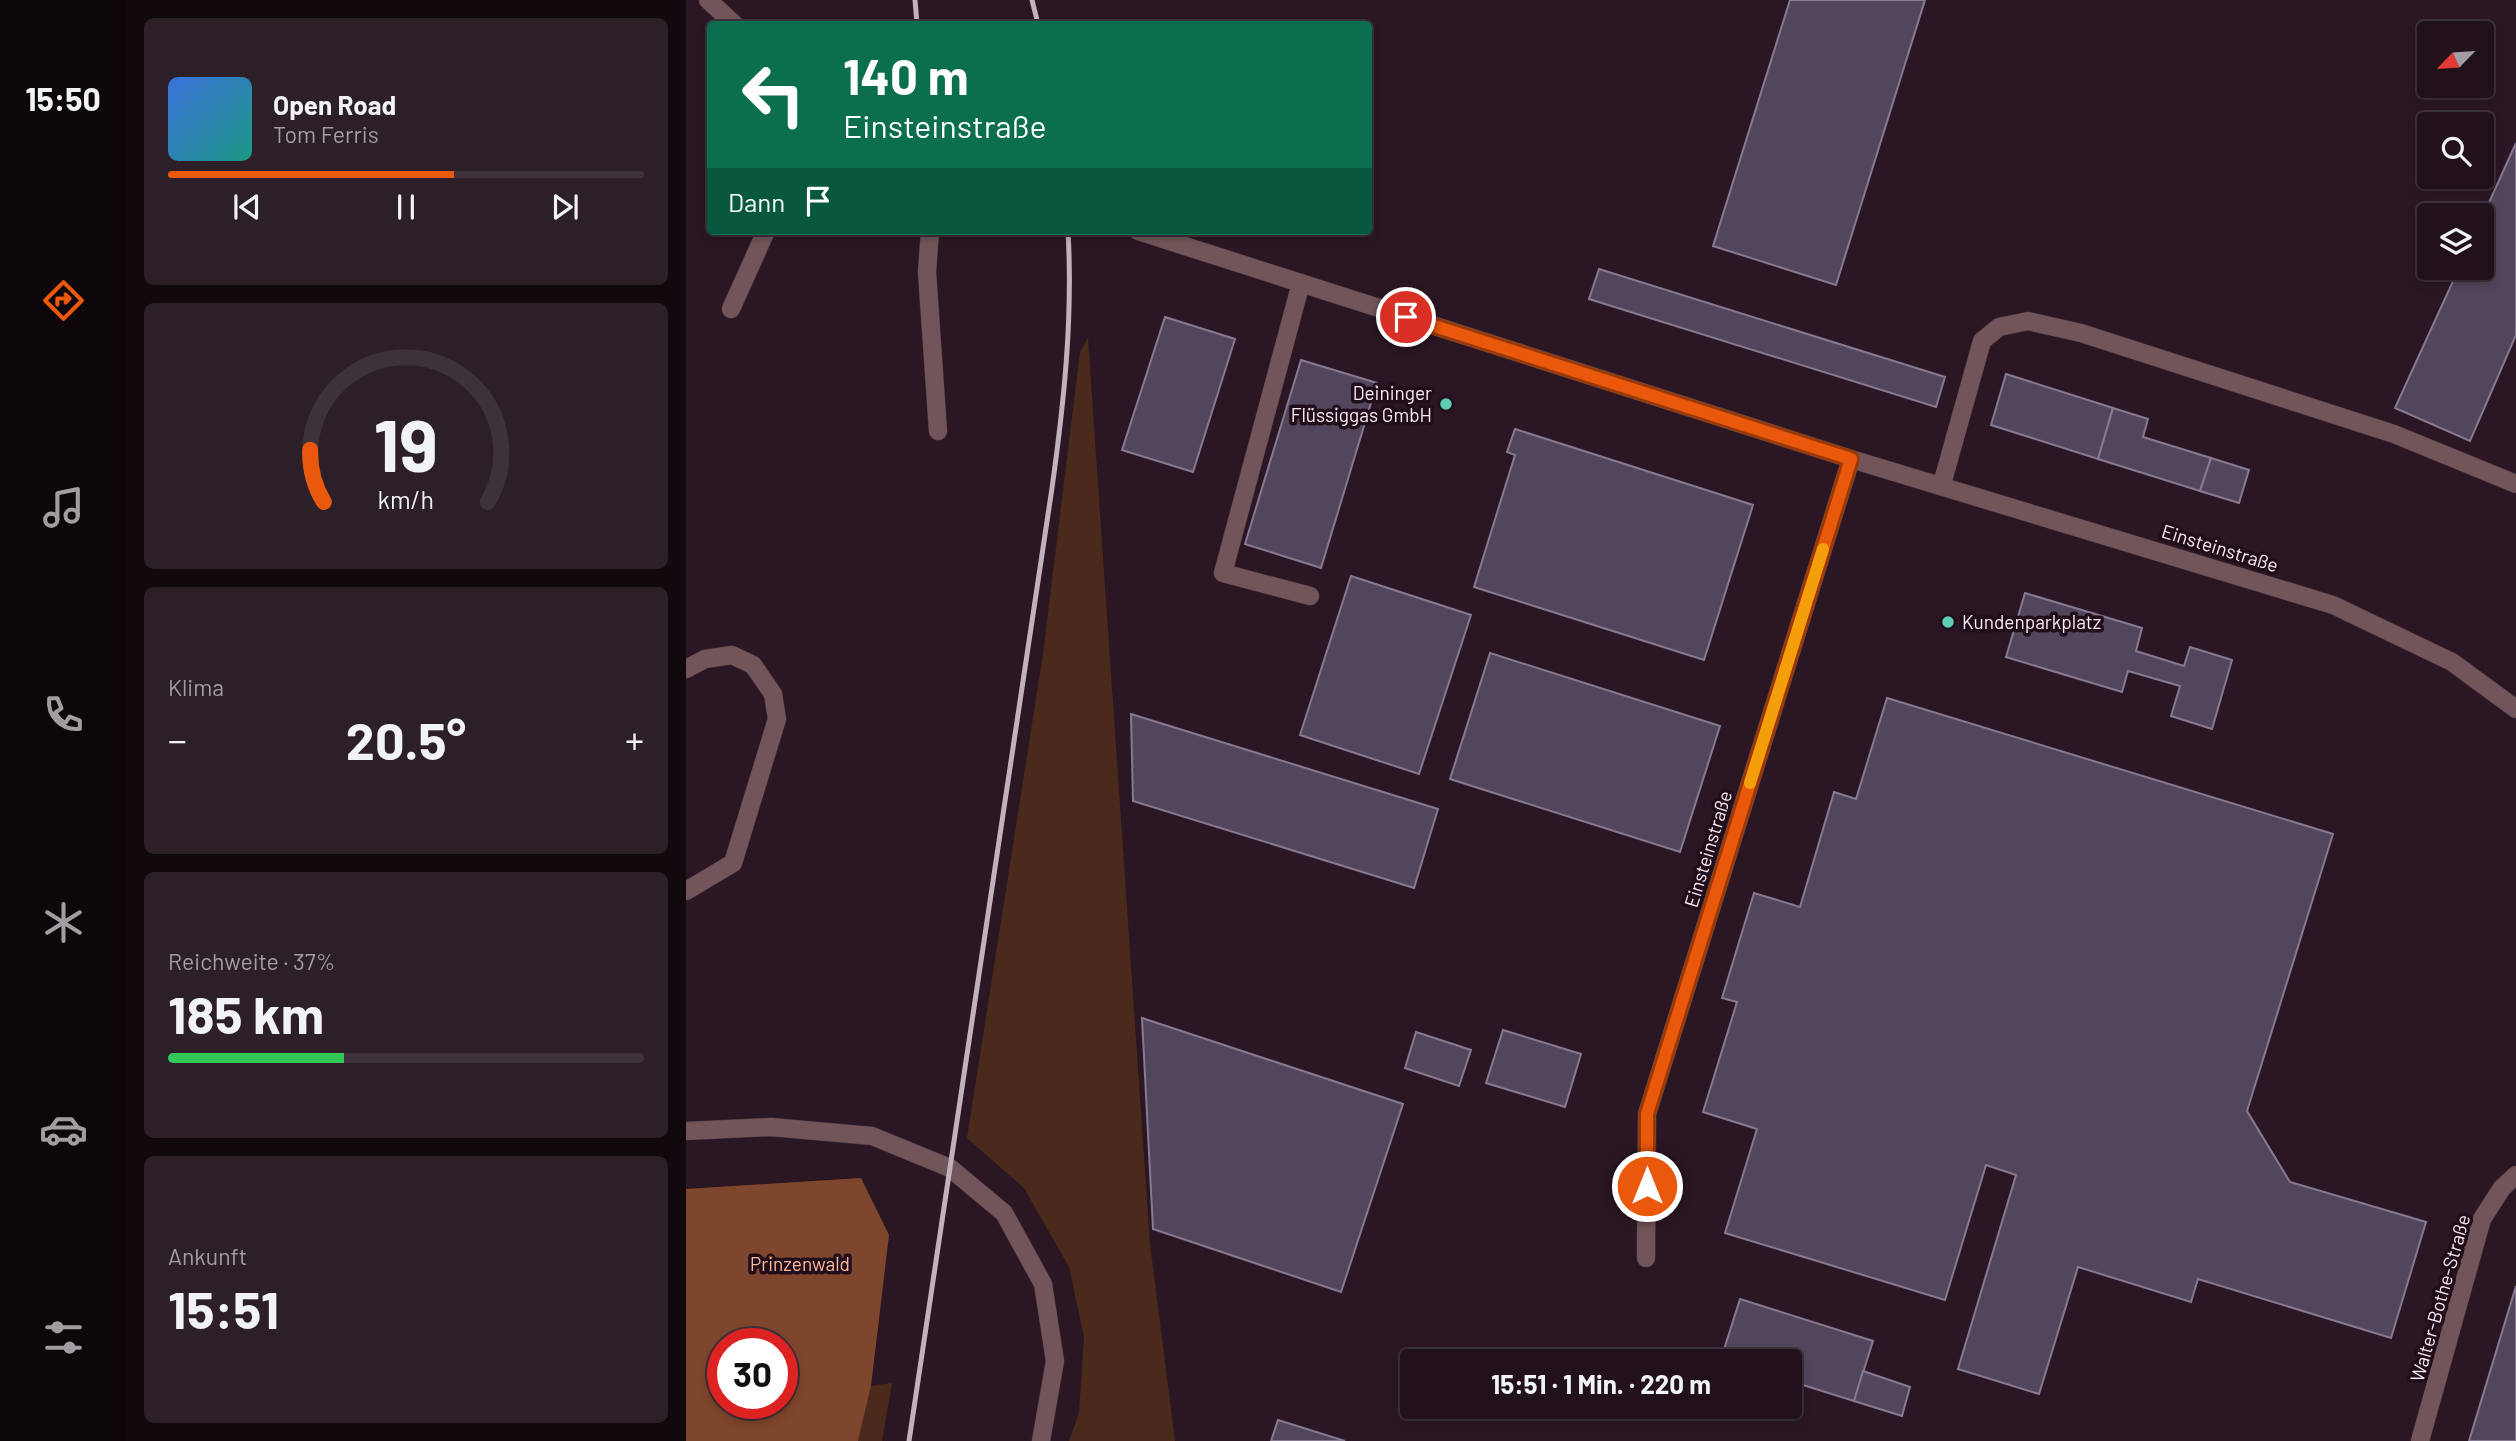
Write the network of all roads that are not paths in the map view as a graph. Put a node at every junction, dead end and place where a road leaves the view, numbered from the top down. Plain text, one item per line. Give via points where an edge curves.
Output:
1 (708, 0) edge
2 (731, 21) edge
3 (764, 235) edge
4 (930, 235) edge
5 (1151, 235) edge
6 (1301, 283) junction
7 (731, 309) dead end
8 (939, 431) dead end
9 (1851, 459) junction
10 (1942, 484) junction
11 (2516, 484) edge
12 (1310, 596) dead end
13 (686, 669) edge
14 (2516, 709) edge
15 (686, 891) edge
16 (686, 1131) edge
17 (2516, 1175) edge
18 (1646, 1258) dead end
19 (1041, 1441) edge
20 (2420, 1441) edge

1 - 2 street
3 - 7 street
4 - 8 street via 927,272
5 - 6 street, Einsteinstraße
6 - 9 street, Einsteinstraße
6 - 12 street via 1223,573
9 - 10 street, Einsteinstraße
9 - 18 street, Einsteinstraße via 1647,1114
10 - 11 street via 1982,341 1999,327 2028,321 2081,333 2394,434
10 - 14 street, Einsteinstraße via 2333,605 2452,662
13 - 15 street via 705,659 732,655 753,666 773,694 777,719 733,863
16 - 19 street via 771,1127 872,1136 950,1168 1004,1213 1045,1297 1055,1361
17 - 20 street, Walter-Bothe-Straße via 2483,1219

